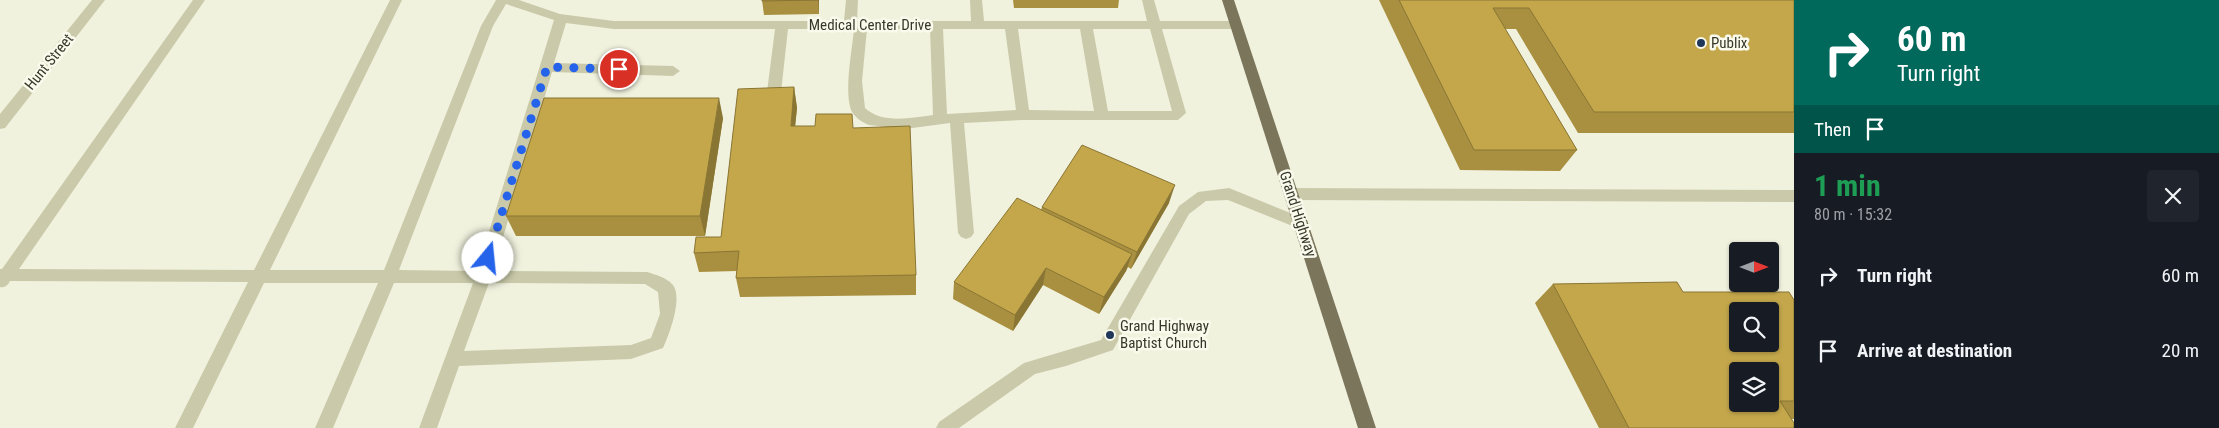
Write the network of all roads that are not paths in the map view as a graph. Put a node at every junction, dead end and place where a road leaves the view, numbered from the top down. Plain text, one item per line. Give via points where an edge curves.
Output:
1 (99, 0) edge
2 (199, 0) edge
3 (396, 0) edge
4 (502, 0) edge
5 (508, 0) edge
6 (852, 0) edge
7 (976, 0) edge
8 (1148, 0) edge
9 (1228, 0) edge
10 (561, 19) junction
11 (782, 25) junction
12 (855, 25) junction
13 (936, 25) junction
14 (978, 25) junction
15 (1011, 25) junction
16 (1086, 25) junction
17 (1154, 25) junction
18 (1236, 25) junction
19 (547, 67) junction
20 (673, 71) dead end
21 (774, 92) edge
22 (1023, 115) junction
23 (1102, 115) junction
24 (957, 118) junction
25 (940, 119) junction
26 (0, 124) edge
27 (1292, 194) junction
28 (1794, 196) edge
29 (1300, 223) junction
30 (966, 233) dead end
31 (260, 276) junction
32 (389, 277) junction
33 (482, 277) junction
34 (2, 278) edge
35 (453, 359) junction
36 (184, 428) edge
37 (324, 428) edge
38 (428, 428) edge
39 (945, 428) edge
40 (1367, 428) edge

1 - 26 street, Hunt Street
2 - 34 street
3 - 31 street
4 - 32 street via 487,26
5 - 10 street, Medical Center Drive
6 - 12 street
7 - 14 street
8 - 17 street
9 - 18 main road, Grand Highway
10 - 11 street, Medical Center Drive via 614,25
10 - 19 street
11 - 12 street, Medical Center Drive
11 - 21 street
12 - 13 street, Medical Center Drive
12 - 25 street via 858,110 870,120 888,123
13 - 14 street, Medical Center Drive
13 - 25 street
14 - 15 street, Medical Center Drive
15 - 16 street, Medical Center Drive
15 - 22 street
16 - 17 street, Medical Center Drive
16 - 23 street
17 - 18 street, Medical Center Drive
17 - 23 street via 1179,113 1173,117
18 - 27 main road, Grand Highway
19 - 20 street
19 - 33 street
22 - 23 street
22 - 24 street
24 - 25 street
24 - 30 street
27 - 28 street
27 - 29 main road, Grand Highway
29 - 39 street via 1228,194 1203,196 1184,210 1107,345 1030,368
29 - 40 main road, Grand Highway
31 - 32 street
31 - 34 street
31 - 36 street
32 - 33 street
32 - 37 street
33 - 35 street
33 - 35 street via 647,278 666,288 668,314 657,342 631,352
35 - 38 street

